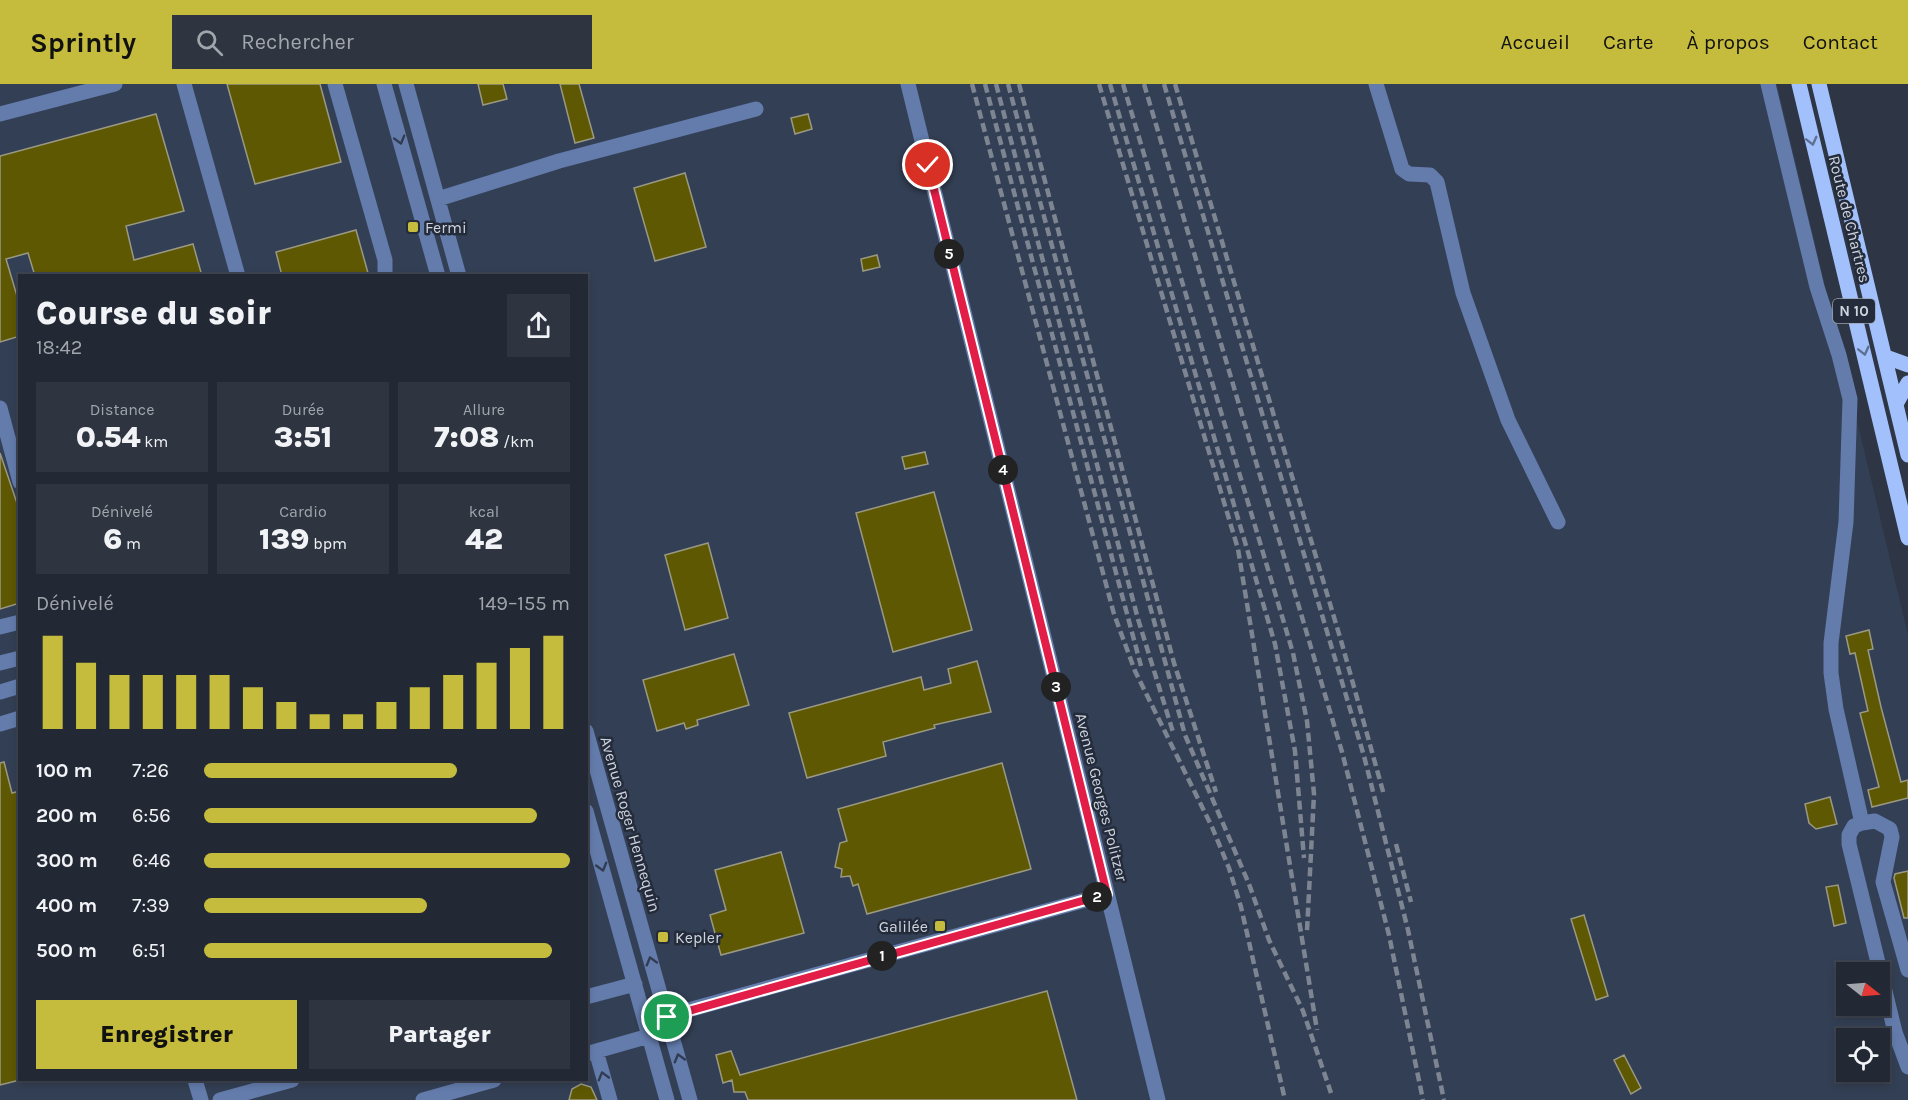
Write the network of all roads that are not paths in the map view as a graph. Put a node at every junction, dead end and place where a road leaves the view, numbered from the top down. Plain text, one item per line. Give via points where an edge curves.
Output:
1 (115, 84) edge
2 (184, 84) edge
3 (334, 84) edge
4 (384, 84) edge
5 (406, 84) edge
6 (908, 84) edge
7 (1376, 84) edge
8 (1768, 84) edge
9 (1799, 84) edge
10 (1819, 84) edge
11 (756, 110) dead end
12 (0, 114) edge
13 (438, 199) junction
14 (237, 274) edge
15 (386, 274) edge
16 (437, 274) edge
17 (458, 274) edge
18 (1886, 357) junction
19 (1908, 365) edge
20 (1908, 383) edge
21 (1896, 404) junction
22 (0, 408) edge
23 (1908, 455) edge
24 (18, 475) edge
25 (1558, 522) dead end
26 (1908, 538) edge
27 (18, 622) edge
28 (0, 627) edge
29 (18, 658) edge
30 (0, 663) edge
31 (18, 687) edge
32 (0, 692) edge
33 (18, 719) edge
34 (0, 724) edge
35 (588, 738) edge
36 (588, 818) edge
37 (1862, 823) junction
38 (1107, 894) junction
39 (1908, 970) edge
40 (635, 984) junction
41 (588, 997) edge
42 (667, 1017) junction
43 (647, 1029) junction
44 (591, 1053) edge
45 (1908, 1067) edge
46 (195, 1081) edge
47 (285, 1081) edge
48 (490, 1081) edge
49 (201, 1100) edge
50 (220, 1100) edge
51 (423, 1100) edge
52 (610, 1100) edge
53 (667, 1100) edge
54 (690, 1100) edge
55 (1158, 1100) edge

1 - 12 street
2 - 14 street
3 - 15 street
4 -> 16 street
5 - 13 street
6 - 38 street, Avenue Georges Politzer
7 - 25 street via 1402,169 1409,174 1430,175 1437,182 1463,293 1508,420
8 - 37 street via 1817,287 1850,399 1846,522 1831,673
9 -> 26 main road, Route de Chartres / N 10
10 - 18 main road, Route de Chartres / N 10
11 - 13 street via 559,161
13 - 17 street
18 - 19 main road
18 - 21 main road, Route de Chartres / N 10
20 - 21 main road
21 - 23 main road, Route de Chartres / N 10
22 - 24 street
27 - 28 street
29 - 30 street
31 - 32 street
33 - 34 street
42 -> 35 street, Avenue Roger Hennequin
36 -> 40 street
37 - 39 street via 1875,820 1890,829 1892,837 1883,882
37 - 45 street via 1849,834 1849,844 1895,1032
38 - 42 street
38 - 55 street, Avenue Georges Politzer
40 - 41 street
40 - 43 street
42 - 43 street
54 -> 42 street, Avenue Roger Hennequin
43 - 44 street
43 - 53 street
52 -> 44 street
46 - 49 street
47 - 50 street
48 - 51 street

